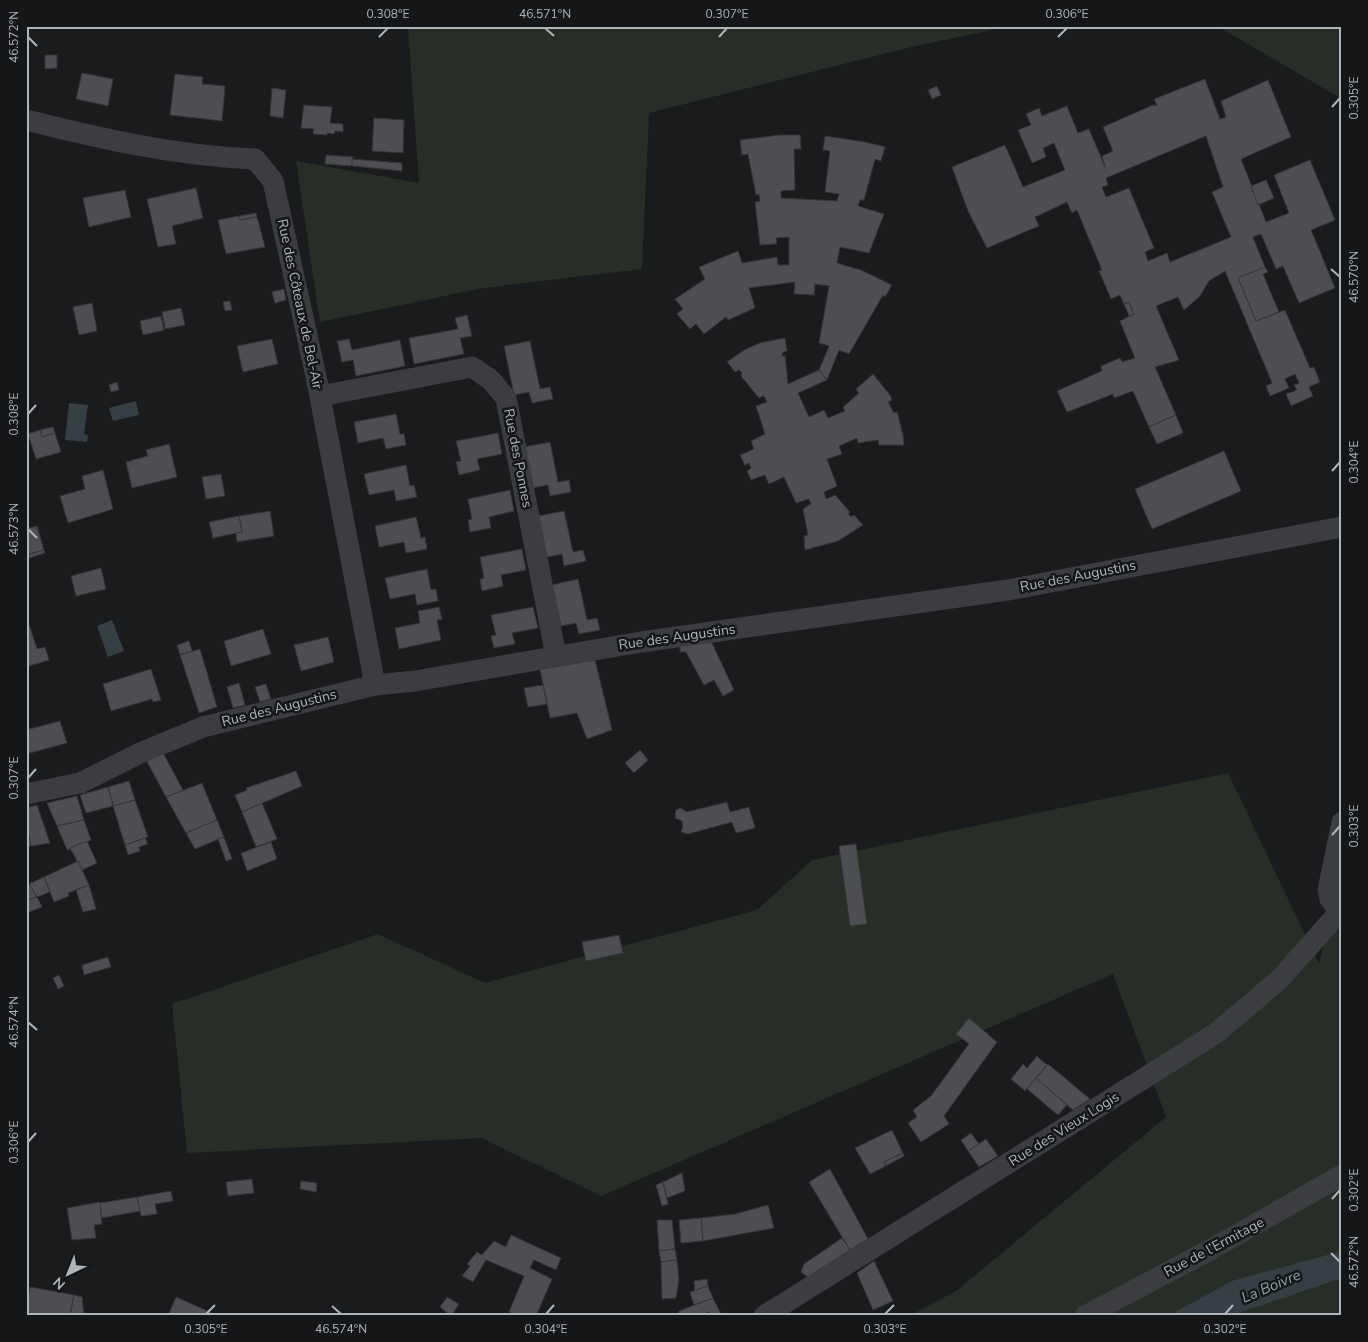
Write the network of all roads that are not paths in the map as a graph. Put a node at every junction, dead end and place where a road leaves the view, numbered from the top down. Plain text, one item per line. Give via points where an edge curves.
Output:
1 (26, 120) edge
2 (320, 396) junction
3 (1342, 527) edge
4 (556, 656) junction
5 (375, 684) junction
6 (26, 794) edge
7 (1342, 822) edge
8 (1341, 910) edge
9 (1342, 1175) edge
10 (764, 1316) edge
11 (1086, 1316) edge

1 - 2 street, Rue des Côteaux de Bel-Air via 118,143 255,159 265,168 273,181
2 - 4 street, Rue des Ponnes via 472,367 490,380 506,398
2 - 5 street, Rue des Côteaux de Bel-Air
3 - 4 street, Rue des Augustins via 1008,590
4 - 5 street, Rue des Augustins via 416,681
5 - 6 street, Rue des Augustins via 203,727 80,783
7 - 8 street via 1328,890 1330,899
8 - 10 street, Rue des Vieux Logis via 1280,979 1215,1034
9 - 11 street, Rue de l’Ermitage

